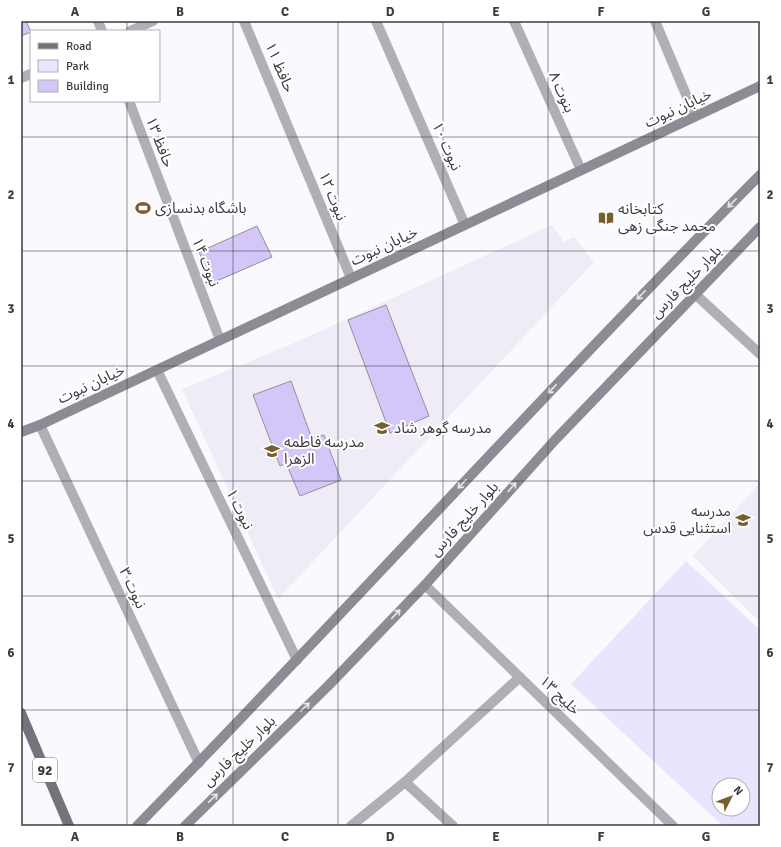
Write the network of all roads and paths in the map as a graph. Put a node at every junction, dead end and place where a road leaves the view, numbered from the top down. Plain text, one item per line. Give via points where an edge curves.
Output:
1 (153, 21) edge
2 (244, 21) edge
3 (376, 21) edge
4 (654, 21) edge
5 (515, 24) edge
6 (132, 30) edge
7 (760, 86) edge
8 (128, 102) edge
9 (695, 116) junction
10 (288, 124) joint
11 (580, 170) junction
12 (760, 175) edge
13 (164, 193) joint
14 (465, 225) junction
15 (760, 227) edge
16 (351, 278) junction
17 (695, 294) junction
18 (220, 340) junction
19 (760, 354) edge
20 (156, 370) junction
21 (40, 425) junction
22 (21, 432) edge
23 (424, 585) junction
24 (297, 660) junction
25 (520, 677) junction
26 (21, 713) edge
27 (199, 763) junction
28 (405, 782) junction
29 (69, 826) edge
30 (137, 826) edge
31 (185, 826) edge
32 (351, 826) edge
33 (453, 826) edge
34 (674, 826) edge

1 - 6 street
2 - 10 street, حافظ ۱۱
3 - 14 street, نبوت ۱۰
4 - 9 street
5 - 11 street, بنوت ۸
7 - 9 main road, خیابان نبوت
8 - 13 street, حافظ ۱۳
9 - 11 main road, خیابان نبوت
10 - 16 street, نبوت ۱۲
11 - 14 main road, خیابان نبوت
12 -> 24 main road via 670,265
13 - 18 street, نبوت ۱۴
14 - 16 main road, خیابان نبوت
15 - 17 main road, بلوار خلیج فارس
16 - 18 main road, خیابان نبوت
17 - 19 street
23 -> 17 main road, بلوار خلیج فارس via 555,440
18 - 20 main road, خیابان نبوت
20 - 21 main road, خیابان نبوت
20 - 24 street, نبوت ۱
21 - 22 main road, خیابان نبوت
21 - 27 street, نبوت ۳
23 - 25 street, خلیج ۱۳
31 -> 23 main road, بلوار خلیج فارس via 328,686
24 - 27 main road
25 - 28 street
25 - 34 street, خلیج ۱۳
26 - 29 main road, 92
27 - 30 main road
28 - 32 street
28 - 33 street

